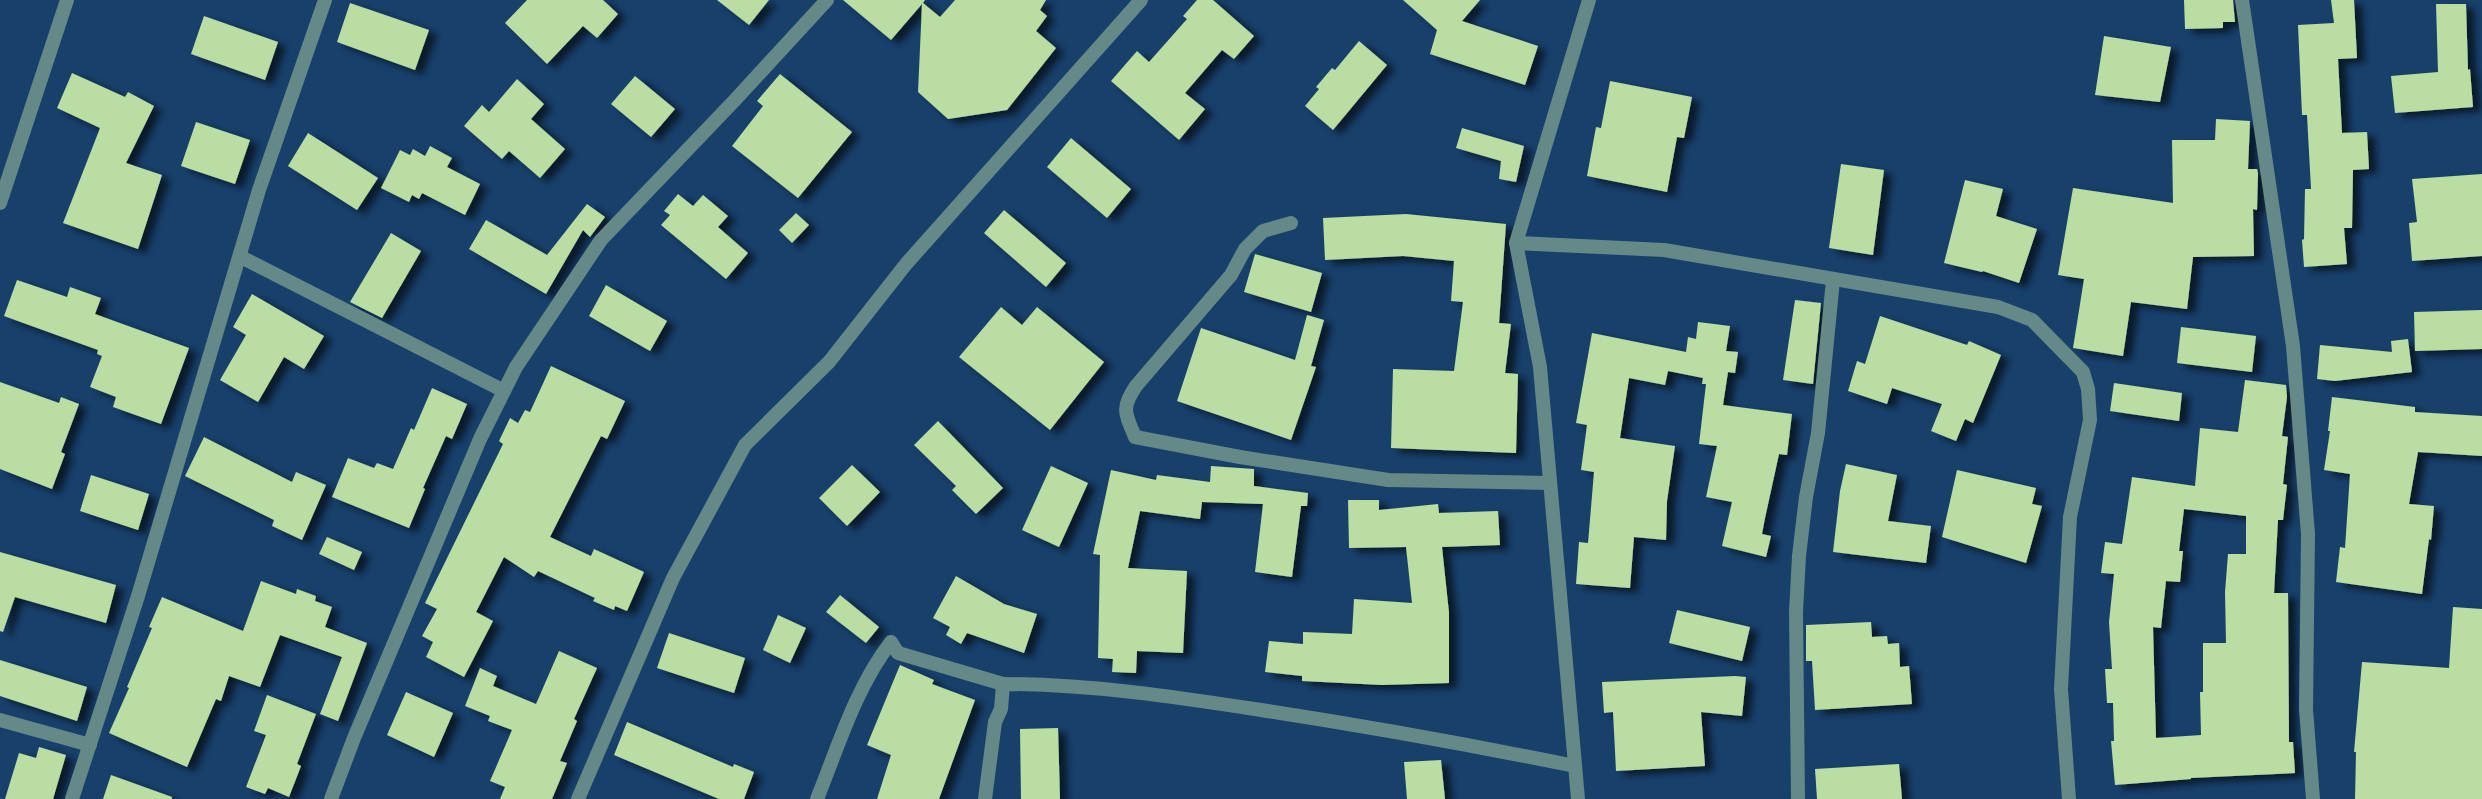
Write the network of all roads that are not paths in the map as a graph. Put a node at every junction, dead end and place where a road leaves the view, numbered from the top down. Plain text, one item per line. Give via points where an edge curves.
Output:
1 (67, 0) edge
2 (325, 0) edge
3 (827, 0) edge
4 (1141, 0) edge
5 (1589, 0) edge
6 (2242, 0) edge
7 (0, 203) edge
8 (1291, 223) dead end
9 (1517, 243) junction
10 (241, 257) junction
11 (1833, 280) junction
12 (505, 391) junction
13 (1550, 483) junction
14 (1003, 684) junction
15 (0, 720) edge
16 (90, 745) junction
17 (1575, 766) junction
18 (72, 799) edge
19 (331, 799) edge
20 (578, 799) edge
21 (817, 799) edge
22 (985, 799) edge
23 (1578, 799) edge
24 (1798, 799) edge
25 (2068, 799) edge
26 (2313, 799) edge

1 - 7 street
2 - 10 street via 259,190
3 - 12 street via 601,240
4 - 20 street via 906,264 829,362 745,445 673,579
5 - 9 street
6 - 26 street via 2293,346 2308,534 2306,709
8 - 13 street via 1263,231 1244,250 1231,275 1136,386 1126,401 1135,437 1388,480
9 - 11 street via 1664,250
9 - 13 street via 1540,367
10 - 12 street
10 - 16 street
11 - 24 street via 1818,433 1799,556
11 - 25 street via 1998,307 2032,320 2083,372 2090,420 2070,517 2061,689
12 - 19 street via 480,439
13 - 17 street
14 - 17 street via 1059,684 1197,700
14 - 21 street via 898,653 891,642 855,706
14 - 22 street
15 - 16 street
16 - 18 street
17 - 23 street

